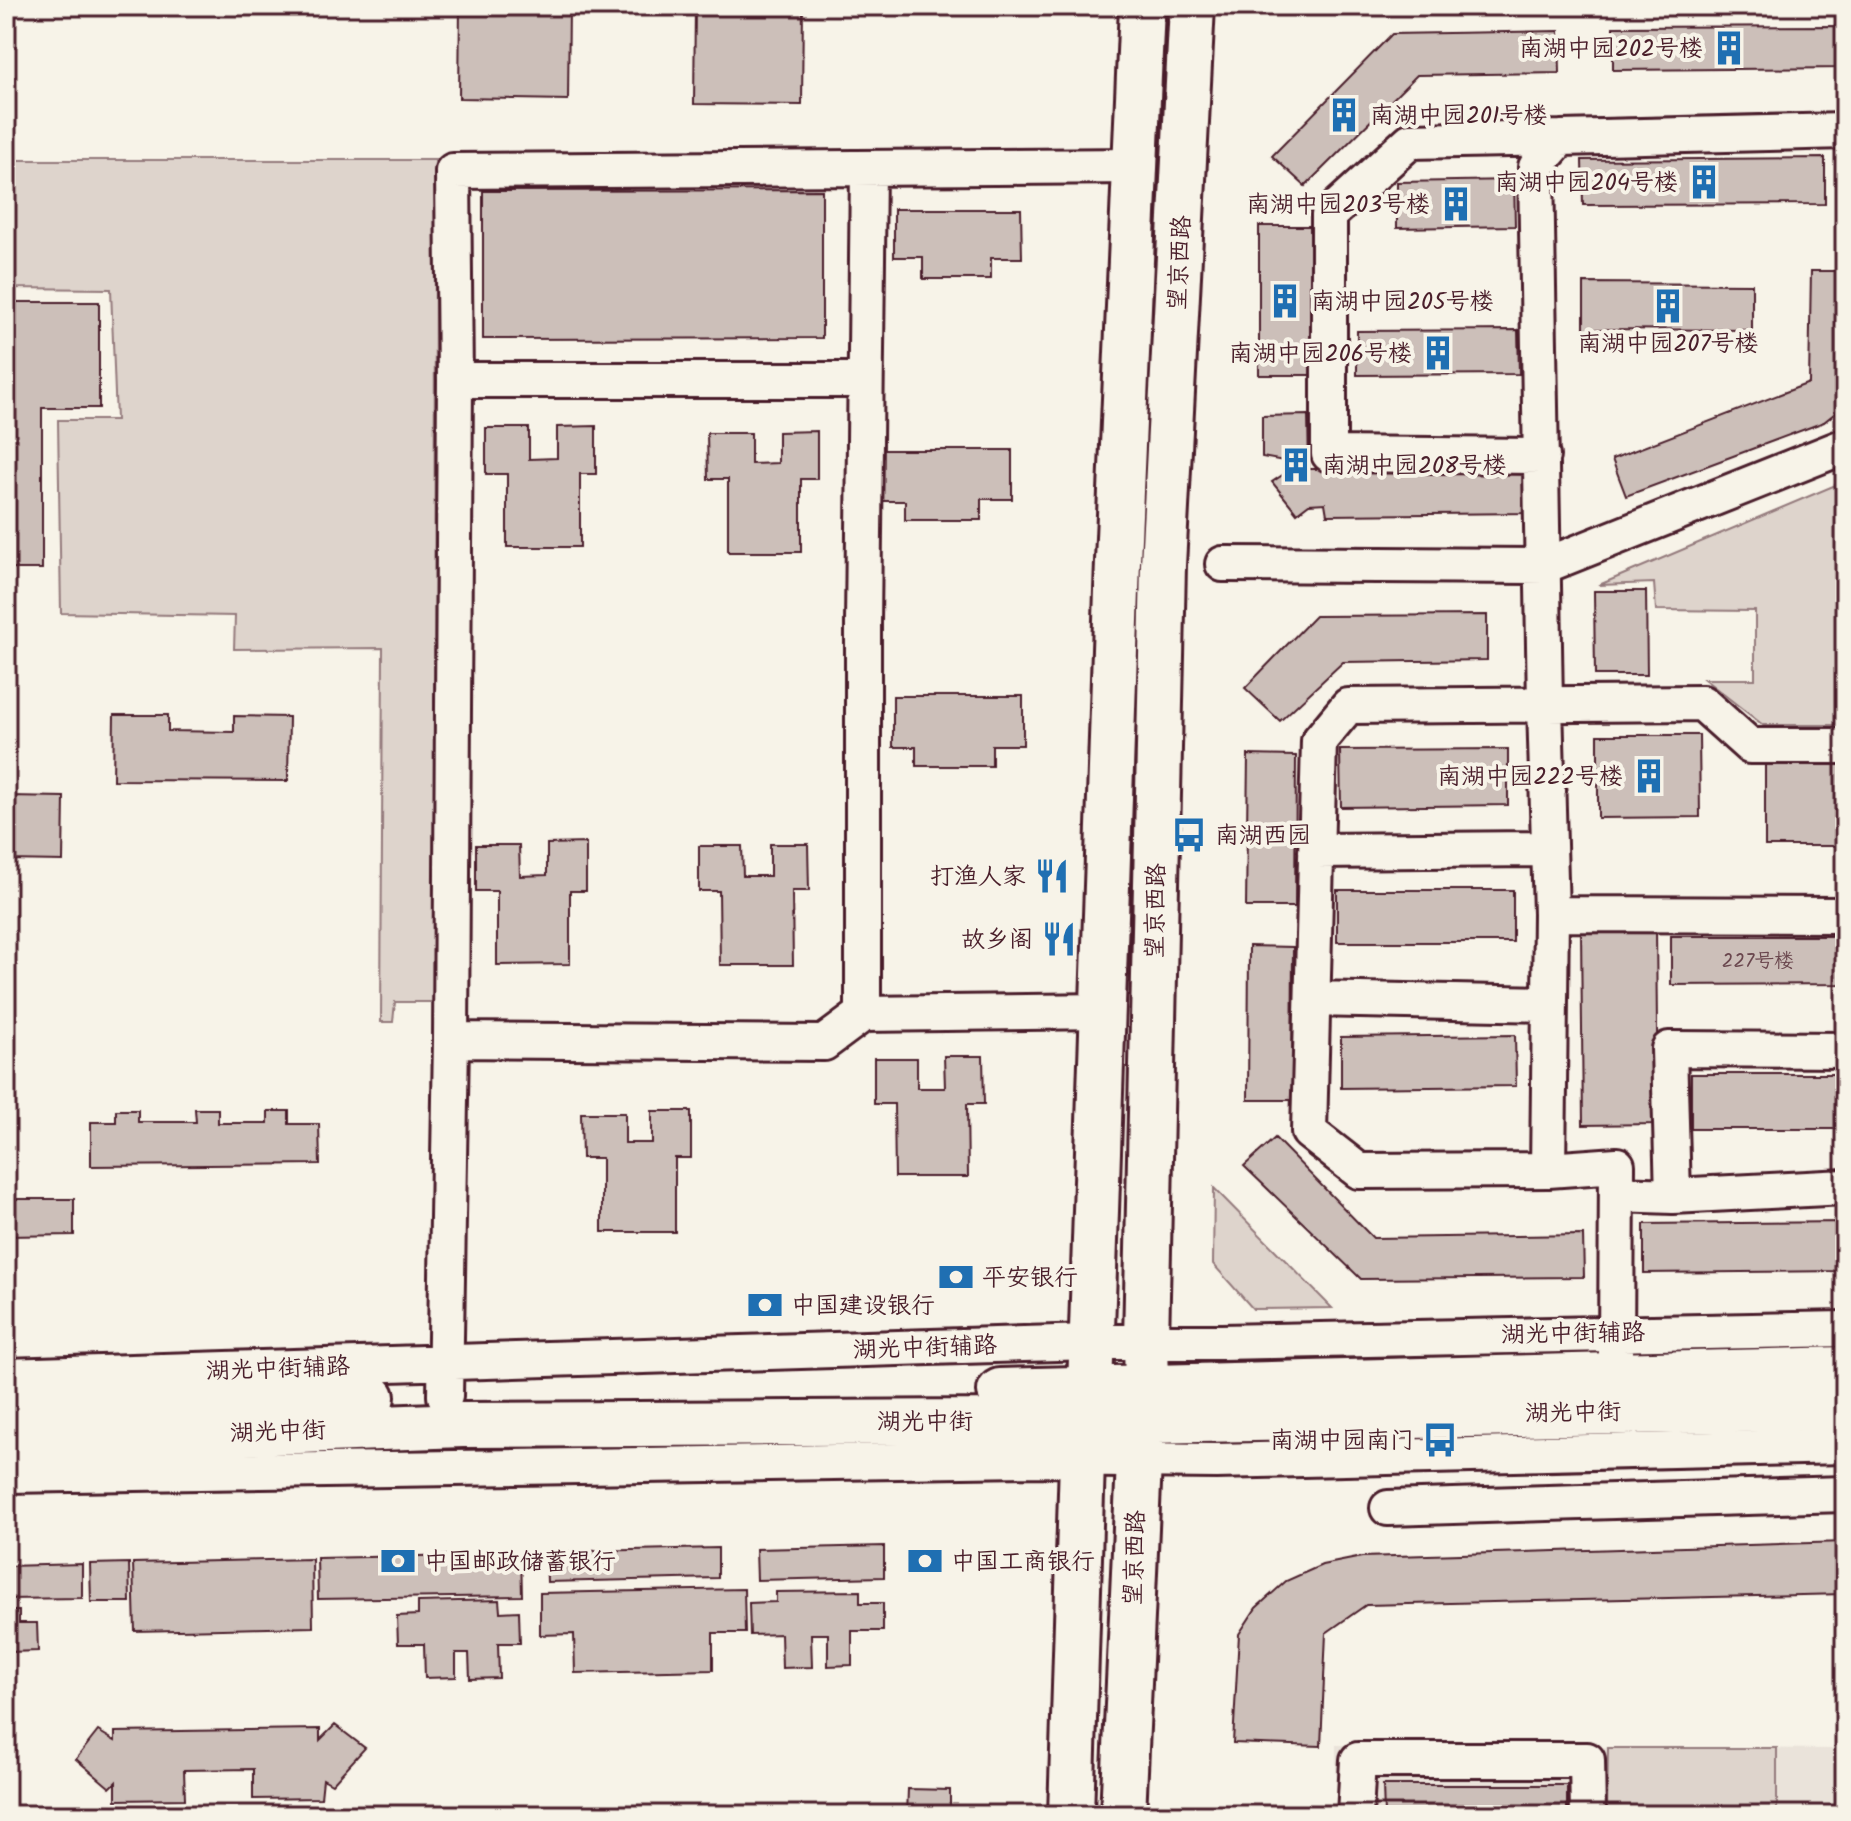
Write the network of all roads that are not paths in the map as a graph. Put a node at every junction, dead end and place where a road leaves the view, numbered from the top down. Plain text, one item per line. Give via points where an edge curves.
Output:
1 (1142, 6) edge
2 (1192, 6) edge
3 (1845, 131) edge
4 (1561, 138) junction
5 (1136, 166) junction
6 (868, 168) junction
7 (455, 380) junction
8 (865, 380) junction
9 (1845, 446) edge
10 (1542, 456) junction
11 (1223, 564) dead end
12 (1544, 566) junction
13 (1545, 705) junction
14 (1845, 746) edge
15 (1548, 849) junction
16 (1316, 851) junction
17 (1551, 914) junction
18 (1845, 915) edge
19 (1313, 999) junction
20 (1549, 1004) junction
21 (1104, 1011) junction
22 (863, 1014) junction
23 (451, 1040) junction
24 (1845, 1050) edge
25 (1548, 1170) junction
26 (1845, 1187) edge
27 (1618, 1194) junction
28 (1673, 1196) junction
29 (1845, 1329) edge
30 (1615, 1332) junction
31 (1146, 1341) junction
32 (1090, 1342) junction
33 (1845, 1369) edge
34 (1617, 1375) junction
35 (6, 1376) edge
36 (446, 1379) junction
37 (6, 1404) edge
38 (1845, 1408) edge
39 (1086, 1423) junction
40 (1143, 1423) junction
41 (1691, 1430) junction
42 (6, 1442) edge
43 (1845, 1446) edge
44 (6, 1475) edge
45 (1845, 1494) edge
46 (1388, 1508) dead end
47 (1071, 1815) edge
48 (1123, 1815) edge
49 (1355, 1815) edge
50 (1588, 1815) edge

1 - 5 main road, 望京西路
2 - 31 main road, 望京西路 via 1163,565
3 - 4 street
4 - 10 street via 1536,167
4 - 10 street via 1410,141 1329,215 1329,454
5 - 6 street
5 - 21 main road, 望京西路
6 - 7 street via 453,171
6 - 8 street
7 - 8 street
7 - 23 street
8 - 22 street
9 - 12 street
10 - 12 street
11 - 12 street
12 - 13 street
13 - 14 street via 1702,703 1750,746
13 - 15 street
13 - 16 street via 1348,706 1319,741
15 - 16 street
15 - 17 street
16 - 19 street
17 - 18 street
17 - 20 street
19 - 20 street
19 - 25 street via 1309,1132 1359,1171
20 - 25 street
21 - 22 street
21 - 32 main road, 望京西路
22 - 23 street via 824,1043
23 - 36 street
24 - 28 street via 1669,1049
25 - 27 street via 1617,1165
26 - 28 street
27 - 28 street
27 - 30 street
29 - 30 street, 湖光中街辅路
30 - 31 street, 湖光中街辅路
30 - 34 street
31 - 32 street, 湖光中街辅路
31 - 40 main road, 望京西路
32 - 36 street, 湖光中街辅路
32 - 39 main road, 望京西路
33 - 34 main road, 湖光中街
34 - 40 main road, 湖光中街
35 - 36 street, 湖光中街辅路
36 - 37 main road, 湖光中街
36 - 39 main road, 湖光中街 via 1012,1391
38 - 41 main road, 湖光中街
39 - 40 main road, 湖光中街
39 - 40 street
39 - 42 main road, 湖光中街 via 462,1425
39 - 44 street via 986,1460
39 - 47 main road, 望京西路
40 - 41 main road, 湖光中街
40 - 48 main road, 望京西路
41 - 43 street
45 - 46 street
49 - 50 street via 1358,1760 1587,1760

